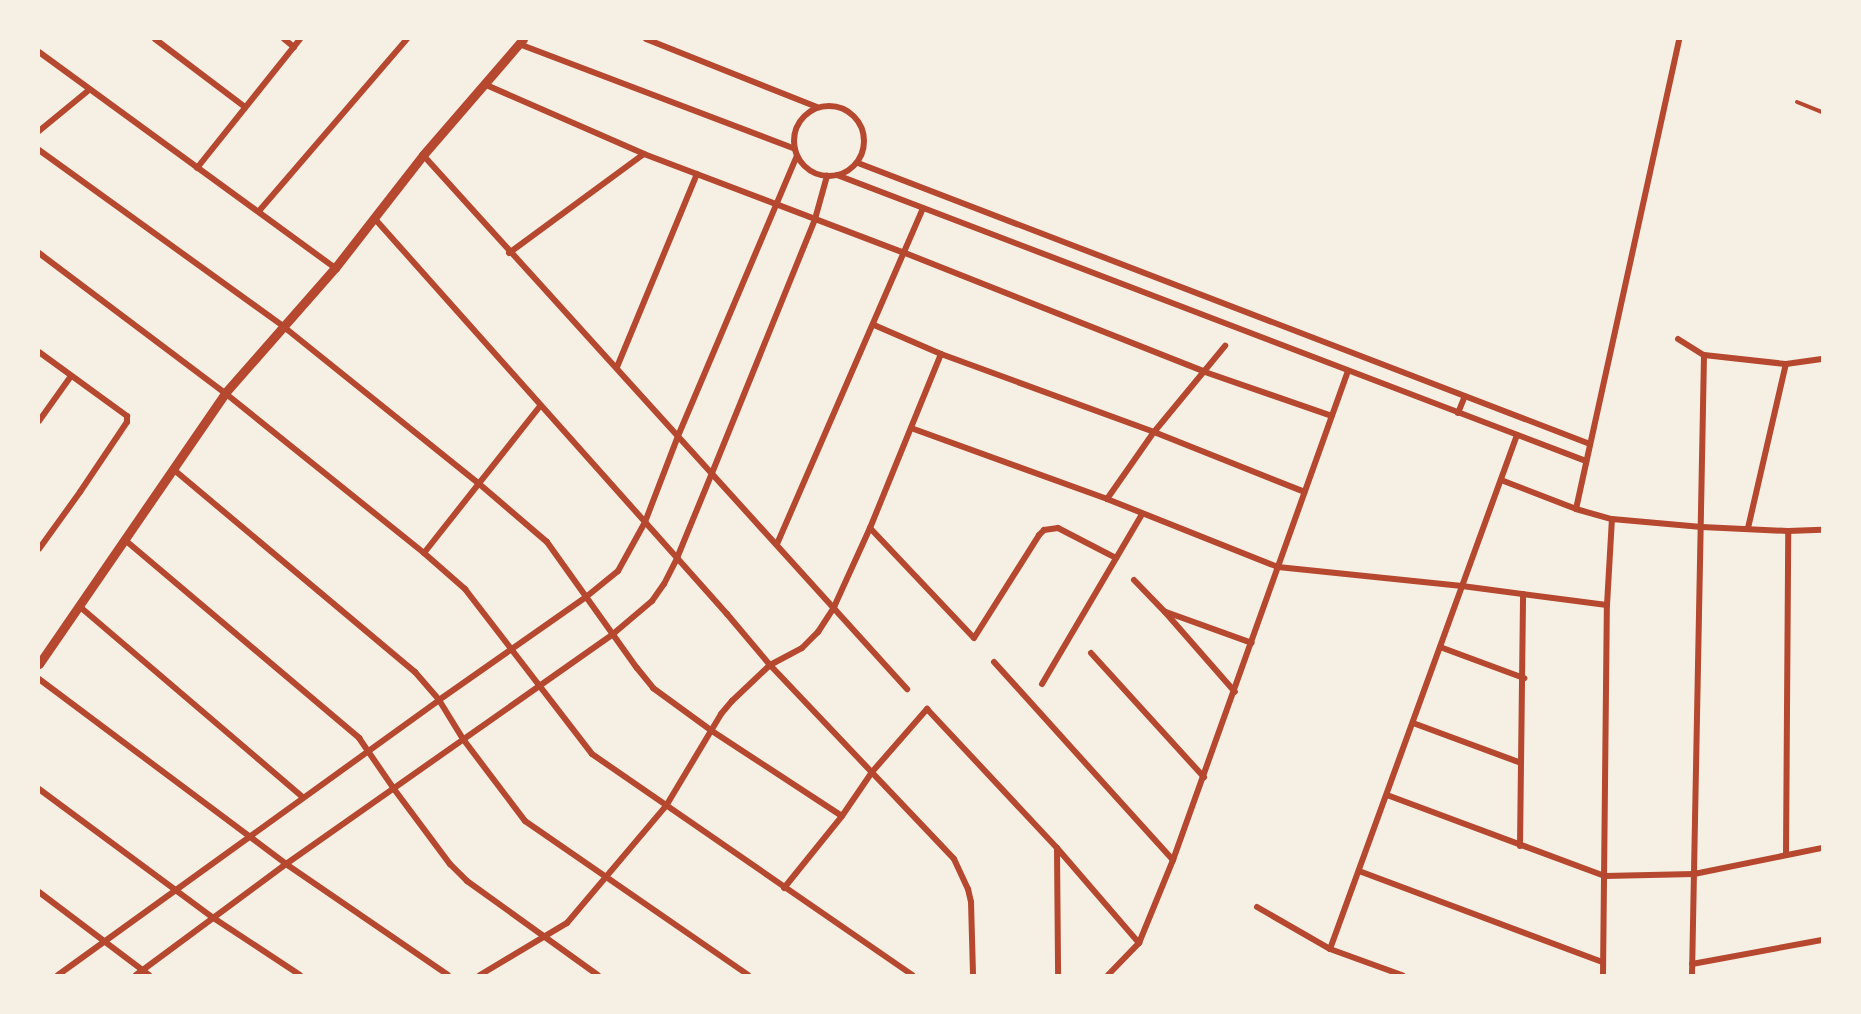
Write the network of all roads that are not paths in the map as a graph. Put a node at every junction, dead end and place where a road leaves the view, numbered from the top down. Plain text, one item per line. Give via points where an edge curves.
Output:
1 (155, 39) edge
2 (284, 39) edge
3 (300, 39) edge
4 (407, 39) edge
5 (646, 39) edge
6 (1679, 39) edge
7 (521, 41) edge
8 (294, 47) junction
9 (39, 52) edge
10 (484, 84) junction
11 (89, 90) junction
12 (1797, 102) dead end
13 (245, 107) junction
14 (817, 107) junction
15 (1822, 112) edge
16 (39, 131) edge
17 (39, 150) edge
18 (796, 152) junction
19 (644, 154) junction
20 (423, 155) junction
21 (858, 163) junction
22 (196, 168) junction
23 (697, 174) junction
24 (837, 175) junction
25 (827, 176) junction
26 (778, 203) junction
27 (923, 208) junction
28 (259, 212) junction
29 (375, 219) junction
30 (815, 219) junction
31 (905, 252) junction
32 (39, 253) edge
33 (510, 253) junction
34 (335, 268) junction
35 (874, 325) junction
36 (284, 327) junction
37 (1678, 339) dead end
38 (1225, 346) dead end
39 (39, 352) edge
40 (941, 354) junction
41 (1704, 355) junction
42 (1822, 359) edge
43 (1786, 363) junction
44 (617, 367) junction
45 (1348, 371) junction
46 (1205, 372) junction
47 (71, 376) junction
48 (225, 393) junction
49 (1465, 396) junction
50 (540, 406) junction
51 (1458, 413) junction
52 (1332, 416) junction
53 (39, 421) edge
54 (911, 428) junction
55 (1154, 432) junction
56 (1517, 435) junction
57 (678, 436) junction
58 (1590, 444) junction
59 (1586, 461) junction
60 (173, 469) junction
61 (712, 473) junction
62 (1501, 480) junction
63 (477, 482) junction
64 (1305, 492) junction
65 (1107, 499) junction
66 (1576, 509) junction
67 (1142, 514) junction
68 (1612, 519) junction
69 (645, 522) junction
70 (1702, 527) junction
71 (870, 528) junction
72 (1748, 528) junction
73 (1822, 530) edge
74 (1788, 531) junction
75 (125, 540) junction
76 (777, 544) junction
77 (39, 549) edge
78 (424, 552) junction
79 (677, 558) junction
80 (1116, 558) junction
81 (1278, 567) junction
82 (1134, 580) dead end
83 (1462, 586) junction
84 (1523, 594) junction
85 (586, 597) junction
86 (1607, 605) junction
87 (79, 606) junction
88 (834, 607) junction
89 (1166, 612) junction
90 (613, 634) junction
91 (1252, 643) junction
92 (1440, 647) junction
93 (512, 650) junction
94 (1091, 653) dead end
95 (994, 662) dead end
96 (39, 664) edge
97 (770, 665) junction
98 (1524, 678) junction
99 (39, 679) edge
100 (1042, 684) dead end
101 (537, 687) junction
102 (907, 689) dead end
103 (1235, 692) junction
104 (439, 700) junction
105 (1413, 723) junction
106 (712, 731) junction
107 (463, 739) junction
108 (371, 751) junction
109 (1521, 763) junction
110 (872, 772) junction
111 (1204, 777) junction
112 (39, 789) edge
113 (394, 789) junction
114 (1387, 795) junction
115 (303, 797) junction
116 (666, 806) junction
117 (842, 816) junction
118 (250, 838) junction
119 (1520, 846) junction
120 (1057, 848) junction
121 (1822, 848) edge
122 (1786, 854) junction
123 (1173, 860) junction
124 (286, 864) junction
125 (1359, 871) junction
126 (1694, 874) junction
127 (607, 876) junction
128 (1605, 876) junction
129 (784, 888) junction
130 (178, 890) junction
131 (39, 892) edge
132 (1257, 907) dead end
133 (212, 917) junction
134 (545, 938) junction
135 (1822, 939) edge
136 (107, 942) junction
137 (1139, 943) junction
138 (1330, 949) junction
139 (1602, 962) junction
140 (1692, 964) junction
141 (142, 970) junction
142 (58, 975) edge
143 (136, 975) edge
144 (149, 975) edge
145 (300, 975) edge
146 (448, 975) edge
147 (480, 975) edge
148 (598, 975) edge
149 (748, 975) edge
150 (912, 975) edge
151 (973, 975) edge
152 (1058, 975) edge
153 (1108, 975) edge
154 (1402, 975) edge
155 (1603, 975) edge
156 (1692, 975) edge

1 - 13 street
2 - 8 street
3 - 8 street
4 - 28 street
5 - 14 street
6 - 58 street
7 - 10 street
7 - 18 street
8 - 13 street
9 - 11 street
10 - 19 street
10 - 20 street
11 - 16 street
11 - 22 street
12 - 15 lane
13 - 22 street
14 - 18 street via 797,125
14 - 21 street via 838,106 856,116 865,139
17 - 36 street
18 - 25 street via 809,170
18 - 26 street
19 - 23 street
19 - 33 street
20 - 29 street
20 - 33 street
21 - 24 street
21 - 49 street
22 - 28 street
23 - 26 street
23 - 44 street
24 - 25 street
24 - 27 street
25 - 30 street
26 - 30 street
26 - 57 street
27 - 31 street
27 - 45 street
28 - 34 street
29 - 34 street
29 - 50 street
30 - 31 street
30 - 61 street
31 - 35 street
31 - 46 street
32 - 48 street
33 - 44 street
34 - 36 street
35 - 40 street
35 - 76 street
36 - 48 street
36 - 63 street
37 - 41 street
38 - 46 street
39 - 47 street
40 - 54 street
40 - 55 street
41 - 43 street
41 - 70 street
42 - 43 street
43 - 72 street
44 - 57 street
45 - 51 street
45 - 52 street
46 - 52 street
46 - 55 street
47 - 53 street
47 - 77 street via 126,413 127,419
48 - 60 street
48 - 78 street
49 - 51 street
49 - 58 street
50 - 63 street
50 - 69 street
51 - 56 street
52 - 64 street
54 - 65 street
54 - 71 street
55 - 64 street
55 - 65 street
56 - 59 street
56 - 62 street
57 - 61 street
57 - 69 street
58 - 59 street
59 - 66 street
60 - 75 street
60 - 104 street via 393,652
61 - 76 street
61 - 79 street
62 - 66 street
62 - 83 street
63 - 78 street
63 - 85 street via 547,542
64 - 81 street
65 - 67 street
66 - 68 street
67 - 80 street
67 - 81 street
68 - 70 street
68 - 86 street
69 - 79 street
69 - 85 street via 618,571
70 - 72 street
70 - 126 street
71 - 80 street via 975,638 1044,530 1058,528
71 - 88 street
72 - 74 street
73 - 74 street
74 - 122 street
75 - 87 street
75 - 108 street via 346,725
76 - 88 street
78 - 93 street via 465,589
79 - 90 street via 652,601
79 - 97 street
80 - 100 street
81 - 83 street
81 - 91 street
82 - 89 street
83 - 84 street
83 - 92 street
84 - 86 street
84 - 98 street
85 - 90 street
85 - 93 street
86 - 128 street
87 - 96 street
87 - 115 street
88 - 97 street via 802,648
88 - 102 street
89 - 91 street
89 - 103 street
90 - 101 street
90 - 106 street via 654,688
91 - 103 street
92 - 98 street
92 - 105 street
93 - 101 street
93 - 104 street
94 - 111 street
95 - 123 street
97 - 106 street via 732,701
97 - 110 street
98 - 109 street
99 - 118 street
101 - 107 street
101 - 116 street via 592,754
103 - 111 street
104 - 107 street
104 - 108 street
105 - 109 street
105 - 114 street
106 - 116 street
106 - 117 street
107 - 113 street
107 - 127 street via 525,821
108 - 113 street
108 - 115 street
109 - 119 street
110 - 117 street
110 - 120 street via 927,709
110 - 151 street via 954,859 961,872 971,902
111 - 123 street
112 - 130 street
113 - 124 street
113 - 134 street via 467,881
114 - 119 street
114 - 125 street
115 - 118 street
116 - 127 street
116 - 129 street
117 - 129 street
118 - 124 street
118 - 130 street
119 - 128 street
120 - 137 street
120 - 152 street
121 - 122 street
122 - 126 street
123 - 137 street
124 - 133 street
124 - 146 street
125 - 138 street
125 - 139 street
126 - 128 street
126 - 140 street
127 - 134 street via 567,923
127 - 149 street
128 - 139 street
129 - 150 street
130 - 133 street
130 - 136 street
131 - 136 street
132 - 138 street
133 - 141 street
133 - 145 street
134 - 147 street
134 - 148 street
135 - 140 street
136 - 141 street
136 - 142 street
137 - 153 street
138 - 154 street
139 - 155 street
140 - 156 street
141 - 143 street
141 - 144 street

